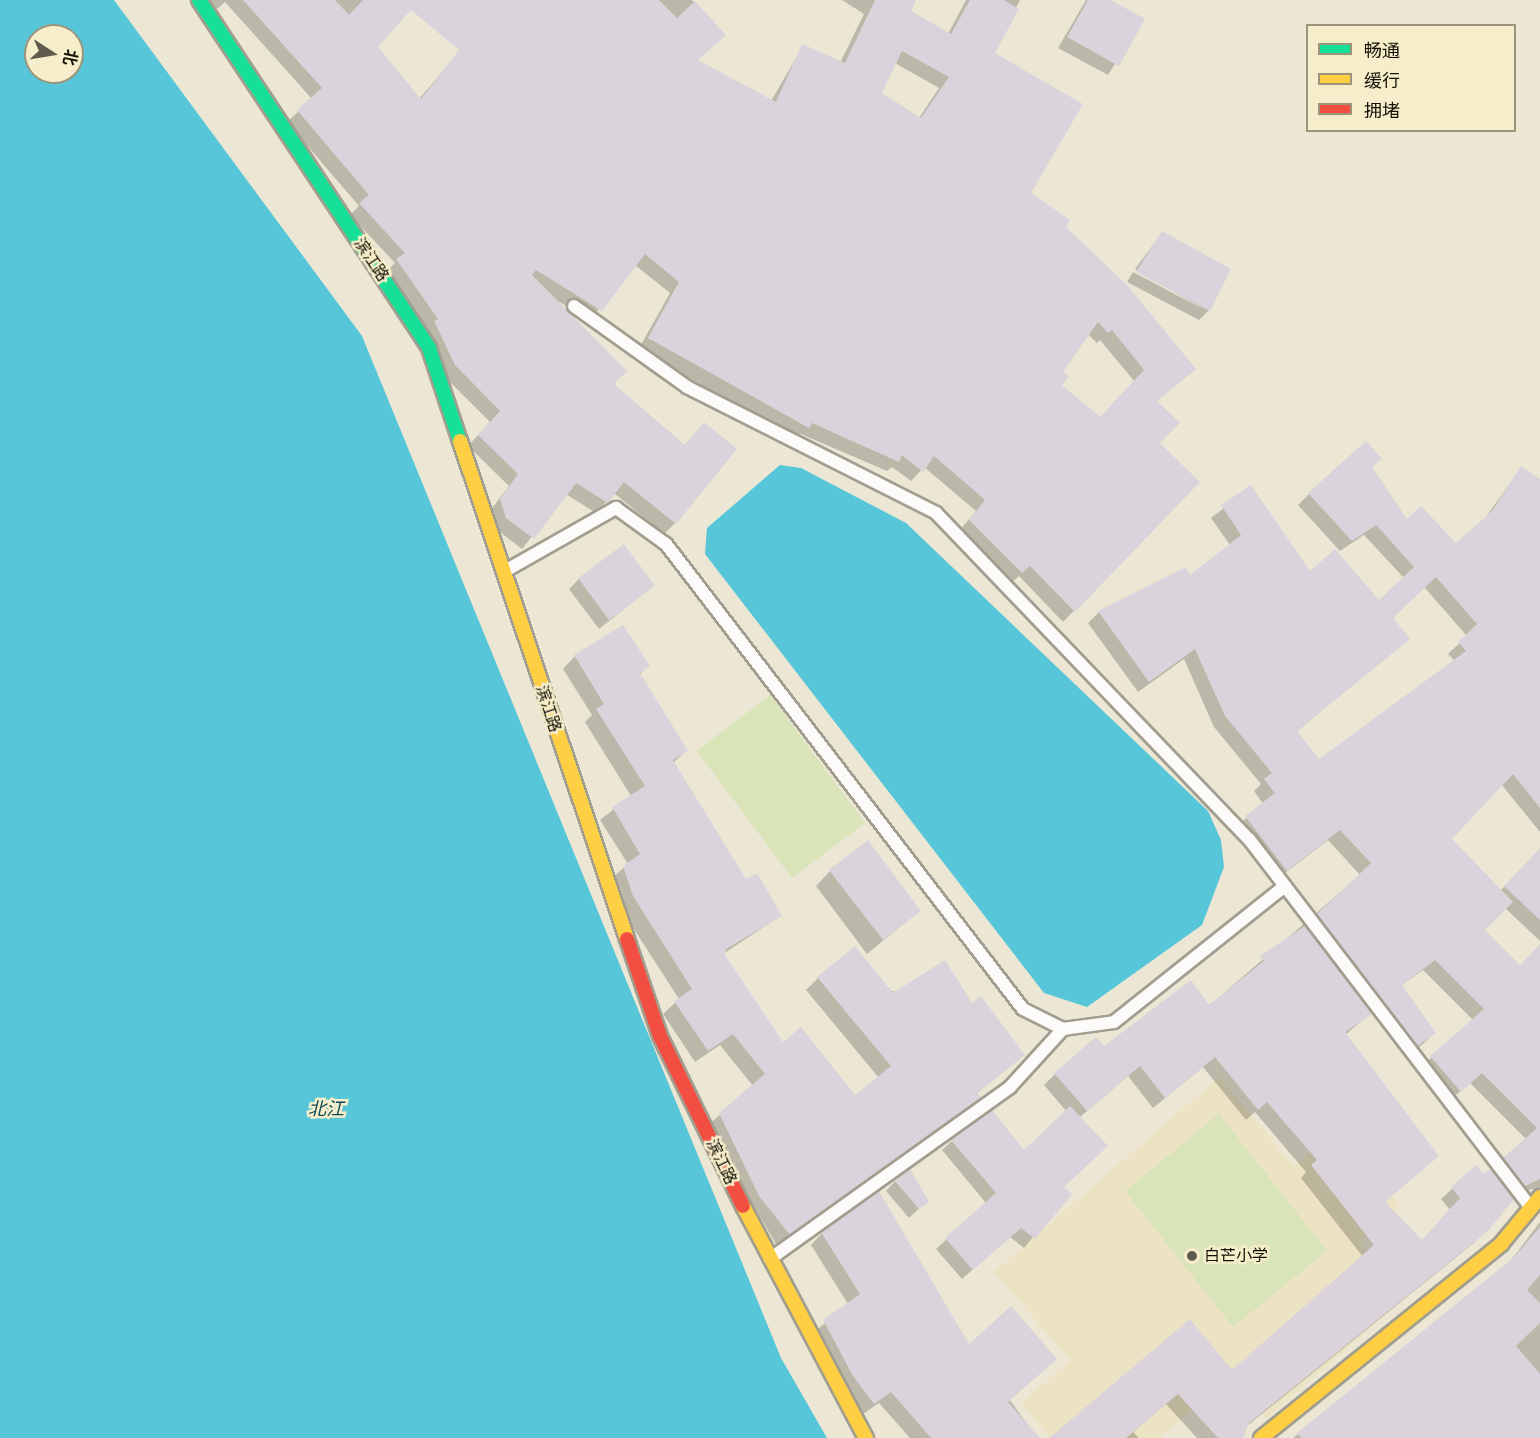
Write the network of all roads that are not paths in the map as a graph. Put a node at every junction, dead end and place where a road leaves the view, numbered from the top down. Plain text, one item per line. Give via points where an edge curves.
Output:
1 (199, 0) edge
2 (574, 306) dead end
3 (503, 572) junction
4 (1285, 886) junction
5 (1063, 1029) junction
6 (1540, 1197) edge
7 (1530, 1208) junction
8 (769, 1260) junction
9 (866, 1438) edge
10 (1262, 1438) edge

1 - 3 street, 滨江路 via 429,348
2 - 4 lane via 687,387 936,513 1249,839
3 - 5 lane via 616,508 666,544 1023,1009
3 - 8 street, 滨江路 via 660,1036
4 - 5 lane via 1114,1022
4 - 7 lane
5 - 8 lane via 1010,1087
6 - 7 street
7 - 10 street via 1501,1245
8 - 9 street, 滨江路

